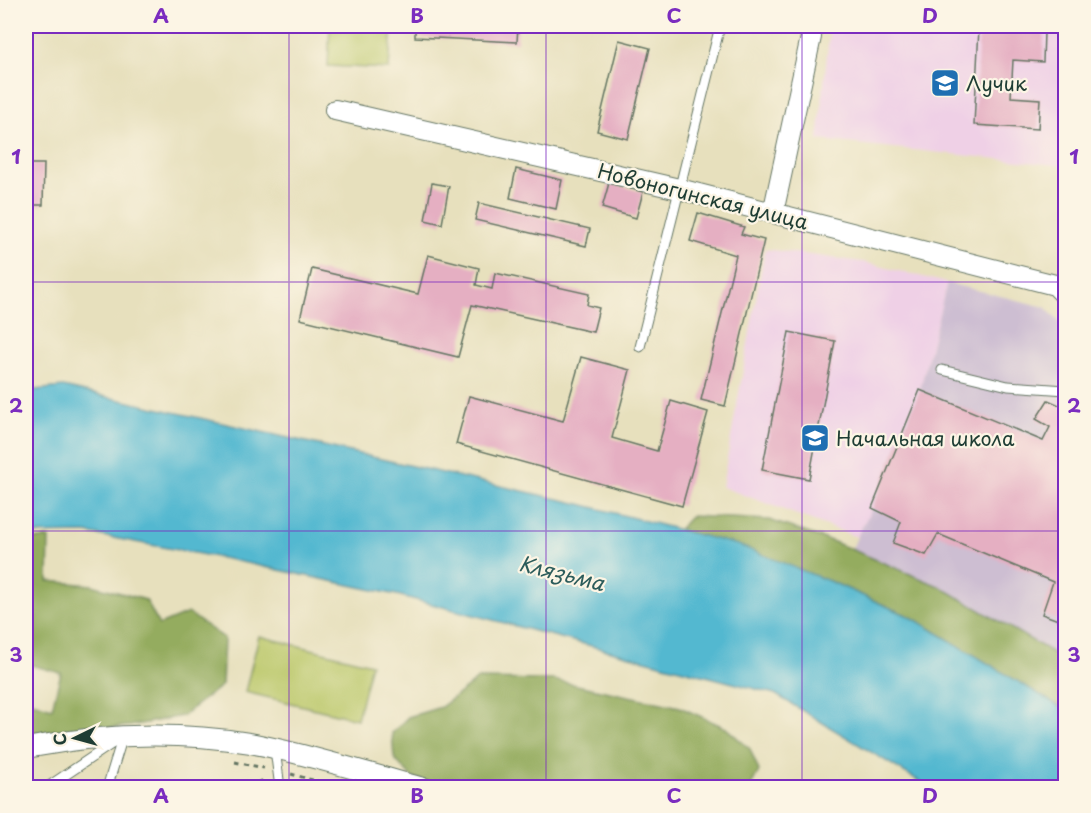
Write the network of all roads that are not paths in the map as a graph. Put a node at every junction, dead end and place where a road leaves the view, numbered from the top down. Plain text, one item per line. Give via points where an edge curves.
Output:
1 (720, 26) edge
2 (811, 37) dead end
3 (335, 110) dead end
4 (679, 189) junction
5 (774, 213) junction
6 (1065, 296) edge
7 (640, 347) dead end
8 (942, 370) dead end
9 (1065, 390) edge
10 (123, 736) junction
11 (26, 748) edge
12 (275, 749) junction
13 (46, 788) edge
14 (107, 788) edge
15 (280, 788) edge
16 (423, 788) edge

1 - 4 lane
2 - 5 street
3 - 4 street, Новоногинская улица
4 - 5 street, Новоногинская улица
4 - 7 lane
5 - 6 street, Новоногинская улица via 1055,285
8 - 9 lane via 1008,386
10 - 11 street
10 - 12 street via 191,736
10 - 13 lane
10 - 14 lane
12 - 15 lane
12 - 16 street

